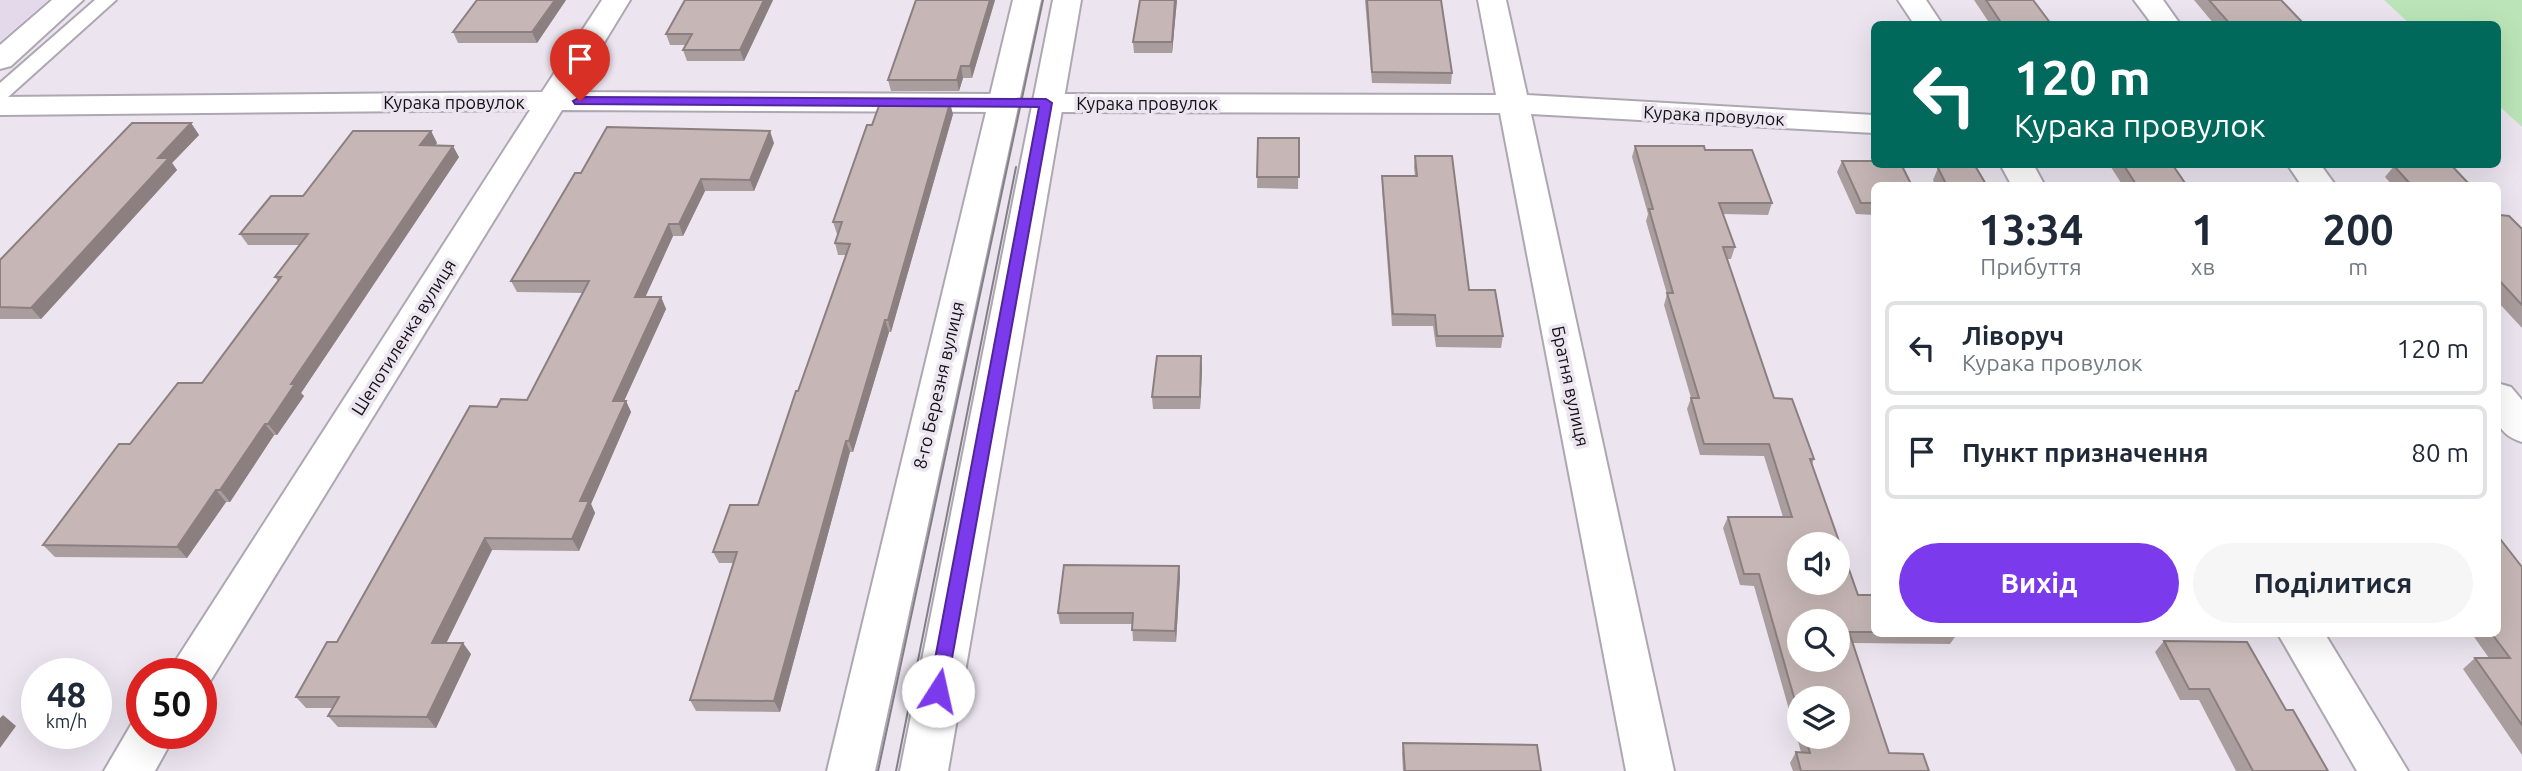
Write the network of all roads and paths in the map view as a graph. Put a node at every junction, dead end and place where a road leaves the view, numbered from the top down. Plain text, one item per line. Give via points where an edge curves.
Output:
1 (69, 0) edge
2 (106, 0) edge
3 (615, 0) edge
4 (1027, 0) edge
5 (1067, 0) edge
6 (1492, 0) edge
7 (1912, 0) edge
8 (2148, 0) edge
9 (1926, 21) edge
10 (2164, 21) edge
11 (0, 60) edge
12 (0, 94) edge
13 (552, 101) junction
14 (1002, 103) junction
15 (1046, 103) junction
16 (1513, 104) junction
17 (0, 106) edge
18 (1871, 124) edge
19 (2306, 168) edge
20 (2317, 182) edge
21 (2501, 402) edge
22 (2522, 427) edge
23 (2303, 637) edge
24 (200, 658) edge
25 (142, 749) edge
26 (128, 771) edge
27 (850, 771) edge
28 (923, 771) edge
29 (1650, 771) edge
30 (2384, 771) edge

1 - 11 street
2 - 12 lane
3 - 13 street, Шепотиленка вулиця
4 - 14 street, 8-го Березня вулиця
5 - 15 street
6 - 16 street, Братня вулиця
7 - 9 street
8 - 10 street
13 - 14 street, Курака провулок
13 - 17 street, Курака провулок
13 - 24 street, Шепотиленка вулиця
14 - 15 street, Курака провулок
14 - 27 street, 8-го Березня вулиця
15 - 16 street, Курака провулок
15 - 28 street
16 - 18 street, Курака провулок
16 - 29 street, Братня вулиця
19 - 20 street
21 - 22 street
23 - 30 street
25 - 26 street

